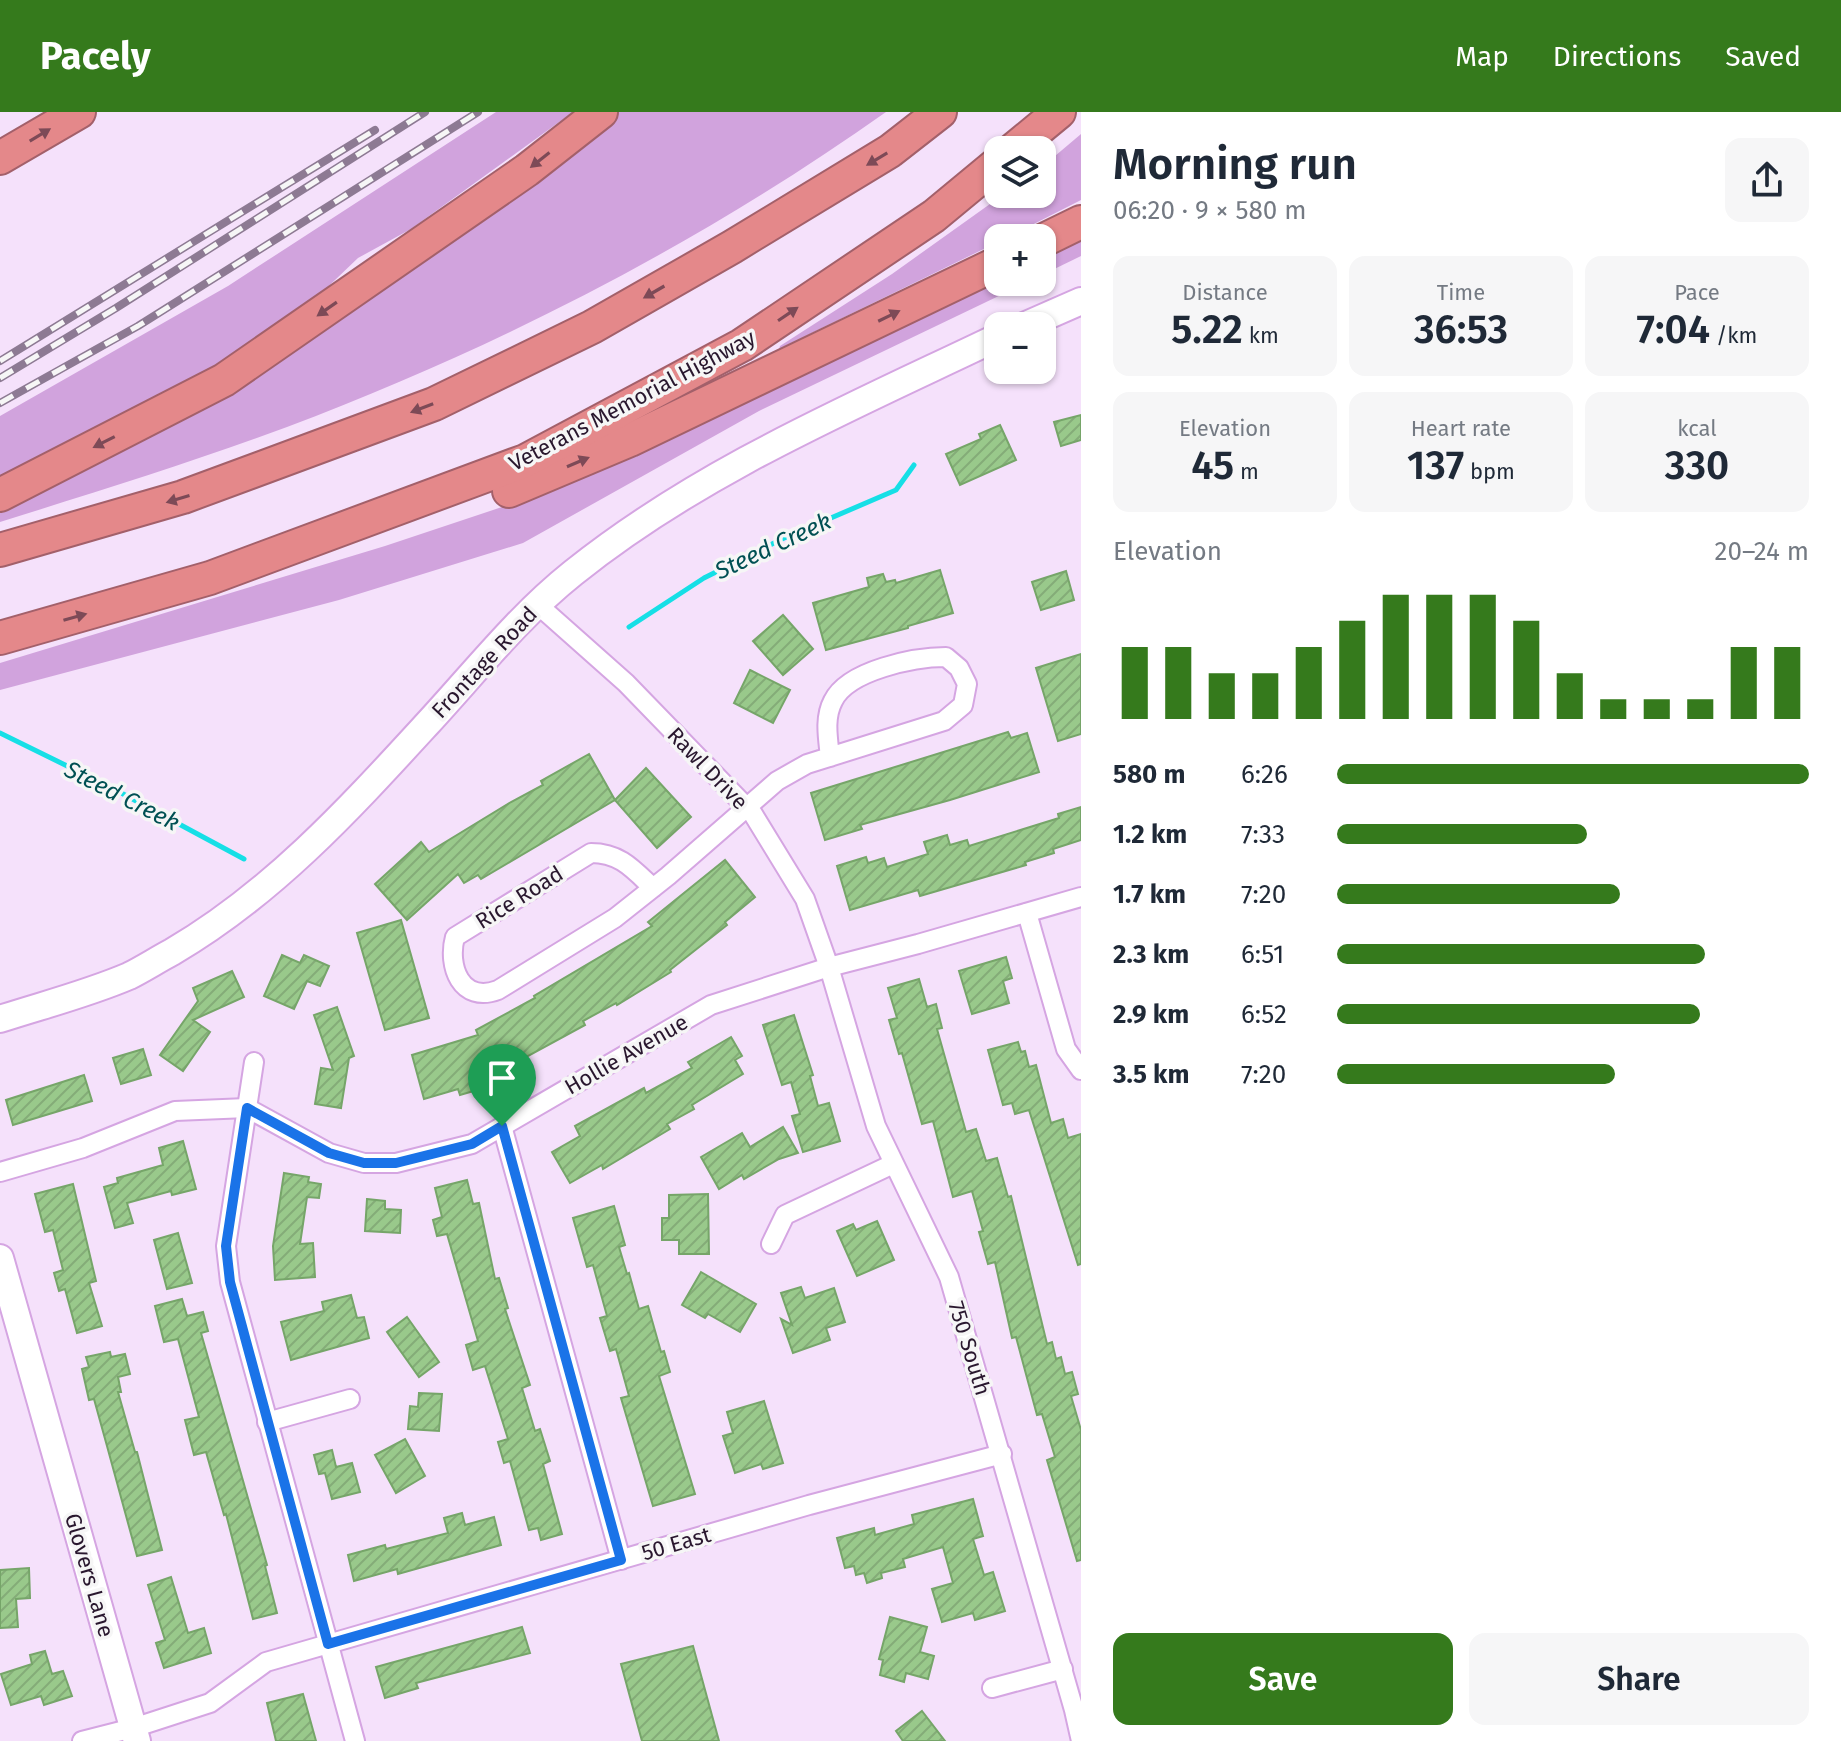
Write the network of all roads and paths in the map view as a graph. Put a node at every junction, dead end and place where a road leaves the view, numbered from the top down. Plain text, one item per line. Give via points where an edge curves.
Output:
1 (79, 112) edge
2 (601, 112) edge
3 (940, 112) edge
4 (1059, 112) edge
5 (1030, 136) edge
6 (0, 158) edge
7 (984, 175) edge
8 (1081, 222) edge
9 (1056, 234) edge
10 (984, 270) edge
11 (1081, 301) edge
12 (1056, 312) edge
13 (984, 344) edge
14 (0, 495) edge
15 (0, 550) edge
16 (210, 578) junction
17 (537, 604) junction
18 (0, 638) edge
19 (830, 757) junction
20 (746, 807) junction
21 (653, 888) junction
22 (1081, 897) edge
23 (1027, 913) junction
24 (829, 967) junction
25 (0, 1019) edge
26 (254, 1062) dead end
27 (1081, 1070) edge
28 (247, 1108) junction
29 (502, 1126) junction
30 (893, 1164) junction
31 (0, 1172) edge
32 (771, 1244) dead end
33 (0, 1258) edge
34 (350, 1399) dead end
35 (267, 1422) junction
36 (1002, 1454) junction
37 (621, 1560) junction
38 (328, 1644) junction
39 (1063, 1669) junction
40 (992, 1688) dead end
41 (135, 1735) edge
42 (82, 1741) edge
43 (355, 1741) edge
44 (1081, 1741) edge

6 -> 1 highway
2 -> 14 highway via 527,170 224,380
3 -> 15 highway via 890,151 719,254 592,327 434,404 183,497
4 - 5 highway
16 -> 7 highway, Veterans Memorial Highway via 525,461 742,345 934,216
8 - 9 highway
16 -> 10 highway via 508,491 644,434
11 - 12 street
13 - 17 street, Frontage Road via 713,476 641,521
18 -> 16 highway, Veterans Memorial Highway
17 - 20 street, Rawl Drive via 626,683
17 - 25 street, Frontage Road via 357,801 251,898 208,931 131,975
19 - 19 street, Rice Road via 827,726 841,688 866,674 923,657 946,657 959,668 967,684 963,705 944,721
19 - 20 street, Rice Road via 777,781
20 - 21 street, Rice Road
20 - 24 street, Rawl Drive via 805,899
21 - 21 street, Rice Road via 615,918 498,990 480,991 457,979 451,961 455,937 591,853 621,858
22 - 23 street, Hollie Avenue
23 - 24 street, Hollie Avenue
23 - 27 street via 1066,1049
24 - 29 street, Hollie Avenue via 711,1005
24 - 30 street, 750 South via 876,1126
26 - 28 street
28 - 29 street, Hollie Avenue via 329,1153 364,1163 396,1163 472,1144
28 - 31 street via 175,1111 83,1148
28 - 35 street via 226,1246
29 - 37 street
30 - 32 street via 785,1215
30 - 36 street, 750 South via 949,1277
33 - 41 street, Glovers Lane
34 - 35 street
35 - 38 street
36 - 37 street, 50 East
36 - 39 street, 750 South
37 - 38 street, 50 East
38 - 41 street, 50 East via 266,1662 210,1703
38 - 43 street
39 - 40 street
39 - 44 street, 750 South
41 - 42 street, 50 East

